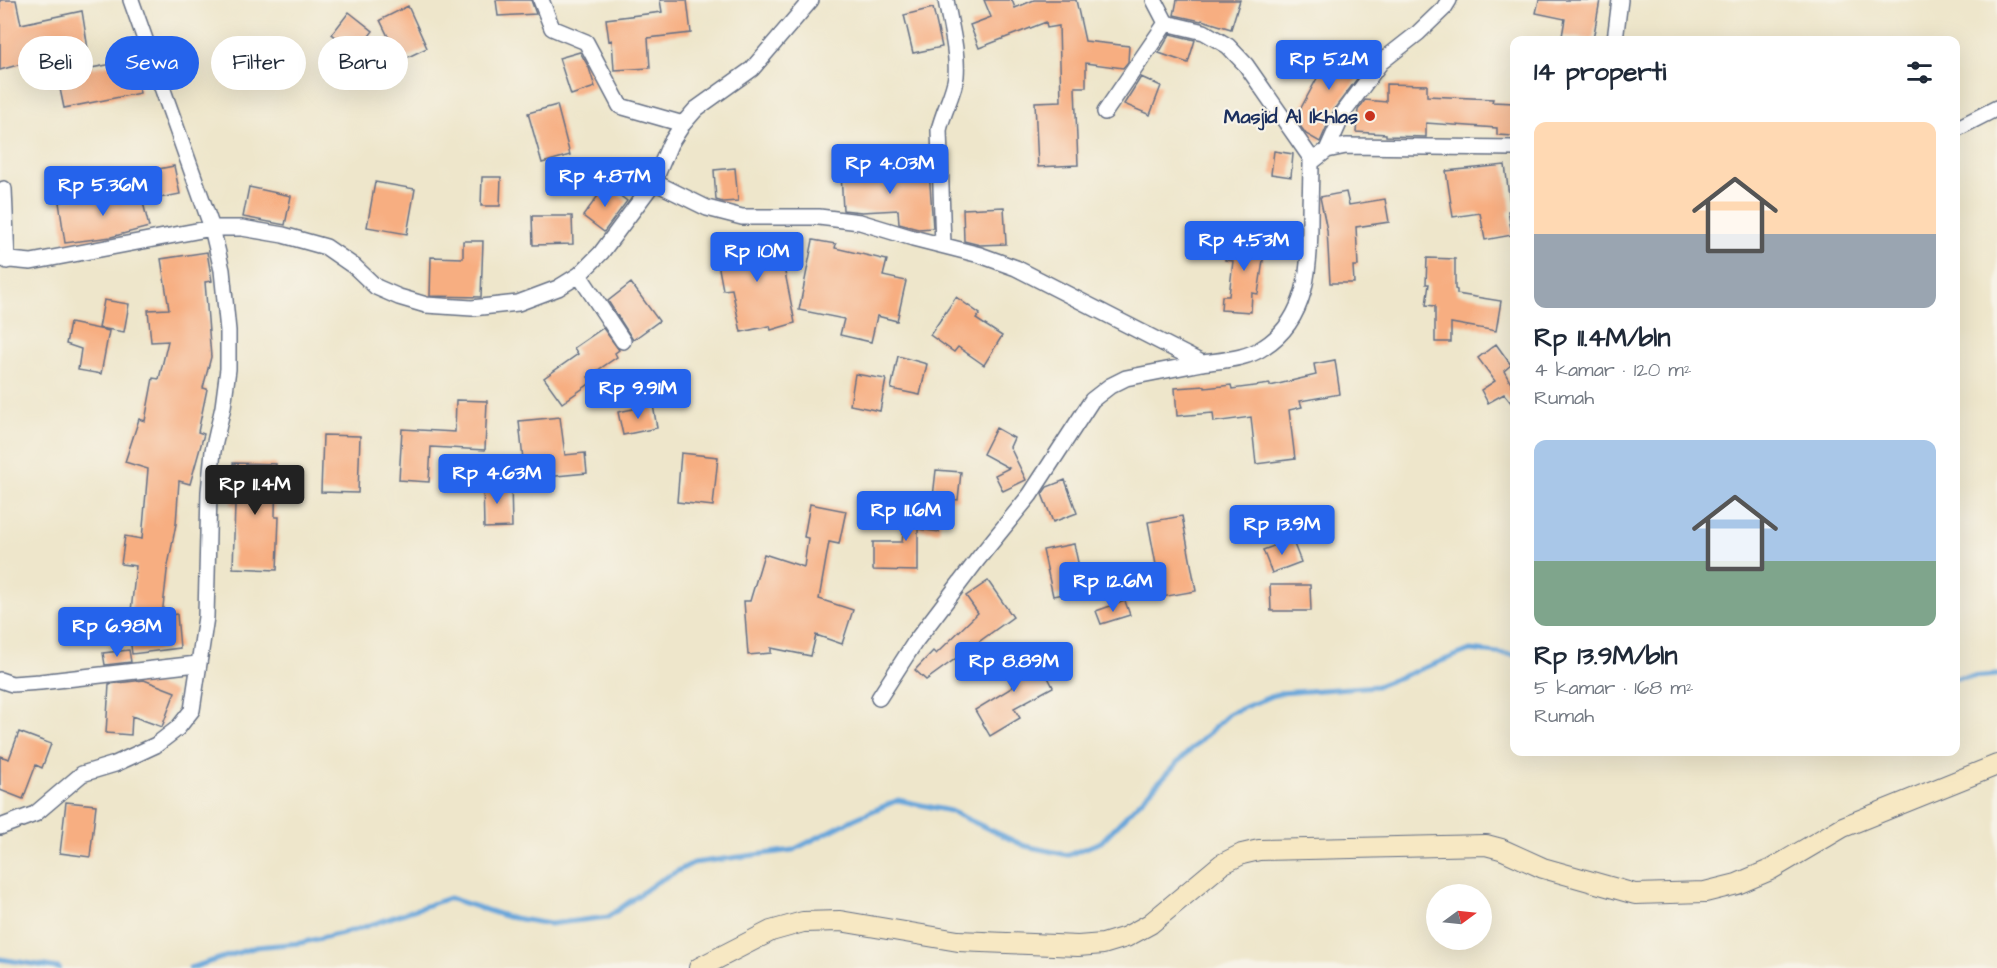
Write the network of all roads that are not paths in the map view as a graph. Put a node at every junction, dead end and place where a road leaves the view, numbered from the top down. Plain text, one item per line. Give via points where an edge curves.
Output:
1 (131, 0) edge
2 (541, 0) edge
3 (811, 0) edge
4 (946, 0) edge
5 (1154, 0) edge
6 (1449, 0) edge
7 (1620, 0) edge
8 (1166, 23) junction
9 (1616, 36) edge
10 (1997, 108) edge
11 (1105, 112) dead end
12 (683, 124) junction
13 (1960, 127) edge
14 (1510, 148) edge
15 (1327, 150) junction
16 (1313, 161) junction
17 (654, 182) junction
18 (4, 189) dead end
19 (212, 228) junction
20 (943, 245) junction
21 (3, 260) edge
22 (579, 275) junction
23 (623, 341) dead end
24 (1203, 363) junction
25 (197, 664) junction
26 (0, 681) edge
27 (879, 698) dead end
28 (1997, 765) edge
29 (0, 827) edge
30 (699, 968) edge

1 - 19 street
2 - 12 street via 552,28 586,42 620,106
3 - 12 street via 752,69 696,109
4 - 20 street via 956,78 939,130
5 - 8 street
6 - 15 street via 1418,33 1381,62 1344,112
7 - 9 street
8 - 11 street
8 - 16 street via 1204,32 1228,46 1246,64
10 - 13 street
12 - 17 street
14 - 15 street via 1346,146
15 - 16 street
16 - 24 street via 1311,249 1307,282 1295,313 1283,332 1264,348
17 - 20 street via 707,208 742,217 819,217 860,222
17 - 22 street via 601,253
18 - 21 street
19 - 21 street via 31,262
19 - 22 street via 273,233 326,247 376,286 426,305 472,308 518,303 558,288
19 - 25 street via 222,270 228,369 213,452 206,617
20 - 24 street via 1016,268
22 - 23 street
24 - 27 street via 1126,378 1092,400 1030,495 915,642
25 - 26 street via 40,682
25 - 29 street via 192,710 178,728 156,745 116,764 82,774 35,814
28 - 30 main road via 1843,827 1770,870 1705,892 1635,894 1543,868 1486,845 1258,850 1222,864 1150,924 1103,945 958,941 840,921 803,922 771,931

